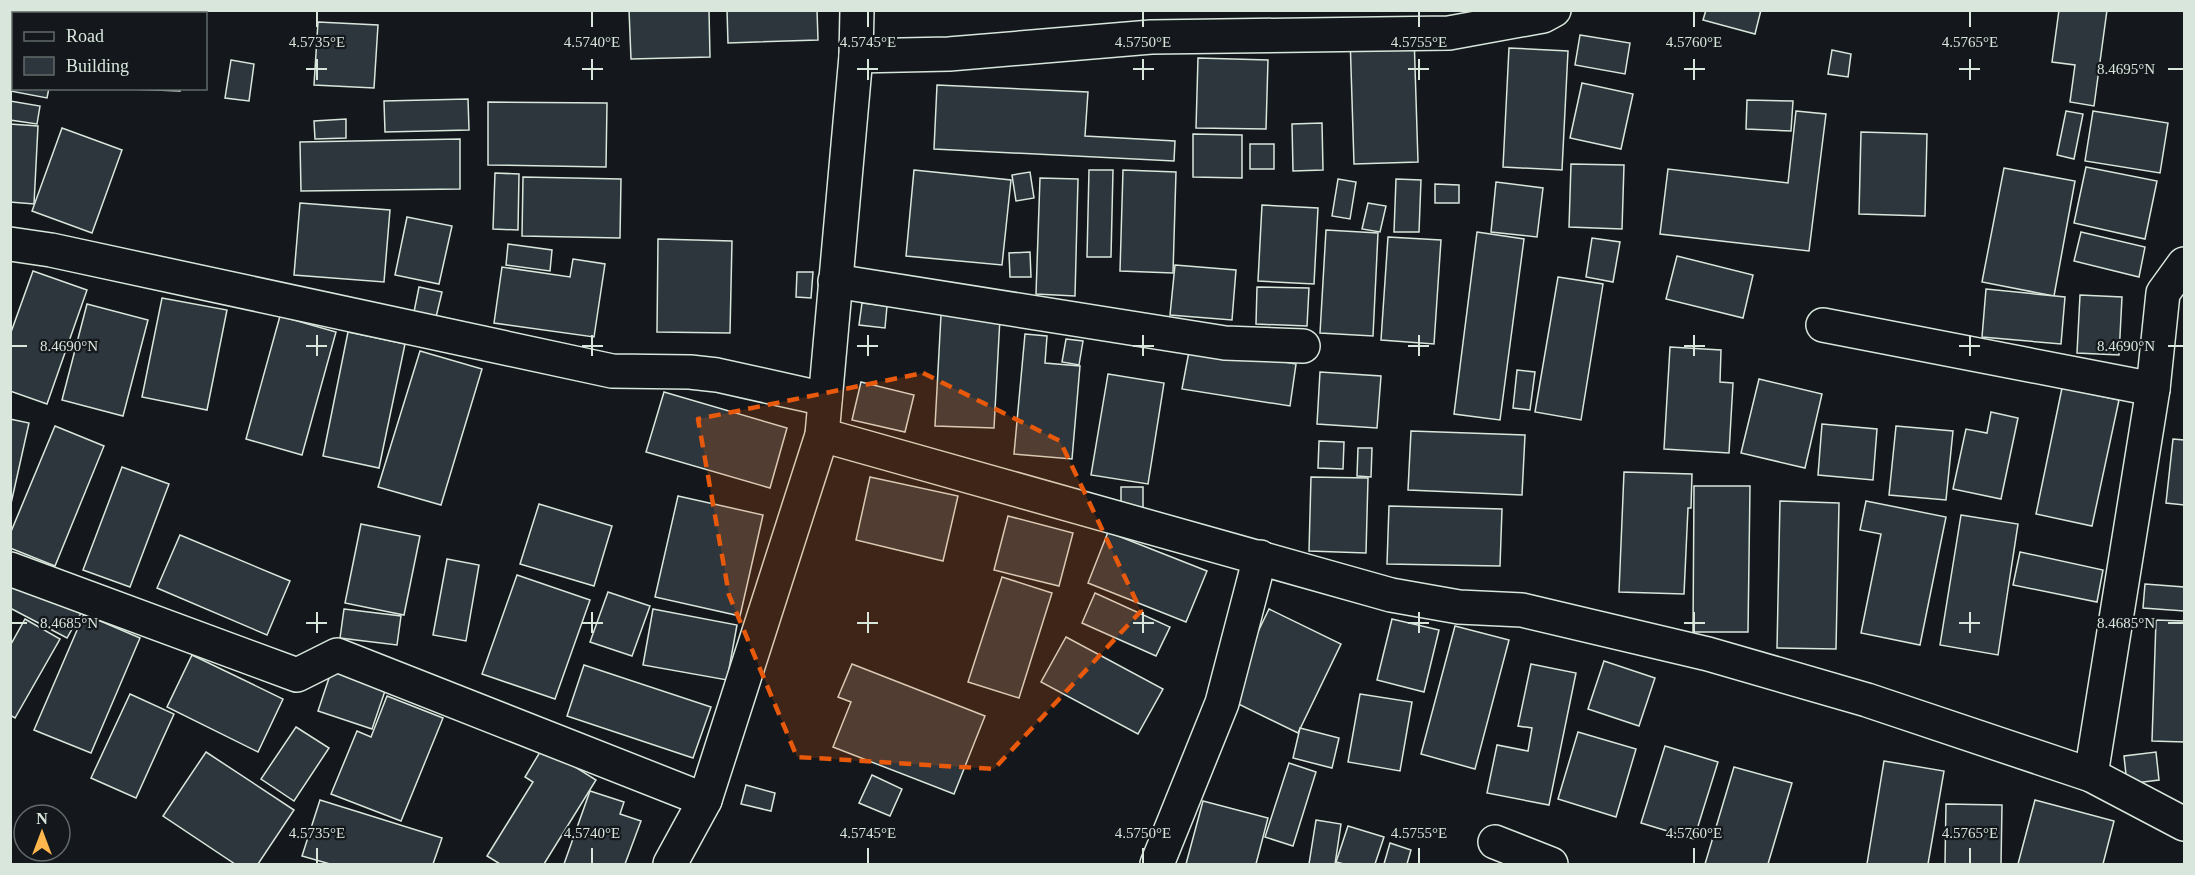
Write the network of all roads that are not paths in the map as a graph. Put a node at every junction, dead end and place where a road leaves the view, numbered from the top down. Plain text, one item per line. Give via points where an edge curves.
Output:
1 (857, 10) edge
2 (1554, 10) edge
3 (856, 56) junction
4 (10, 244) edge
5 (2184, 264) edge
6 (835, 281) junction
7 (1823, 326) dead end
8 (1303, 346) dead end
9 (2153, 388) junction
10 (825, 399) junction
11 (822, 435) junction
12 (1260, 557) junction
13 (10, 569) edge
14 (2091, 775) junction
15 (705, 800) junction
16 (2184, 824) edge
17 (1496, 843) dead end
18 (670, 864) edge
19 (1157, 864) edge
20 (1551, 864) edge

1 - 3 street
2 - 3 street via 1543,16 1449,33 1151,37 949,54
3 - 6 street
4 - 10 street via 612,371 717,375
5 - 9 street via 2163,293
6 - 8 street via 1225,343
6 - 10 street
7 - 9 street
9 - 14 street
10 - 11 street
11 - 12 street
11 - 15 street
12 - 14 street via 1391,595 1459,607 1522,610 1708,654 1867,700
12 - 19 street via 1222,703
13 - 15 street via 297,675 337,655
14 - 16 street
15 - 18 street
17 - 20 street

